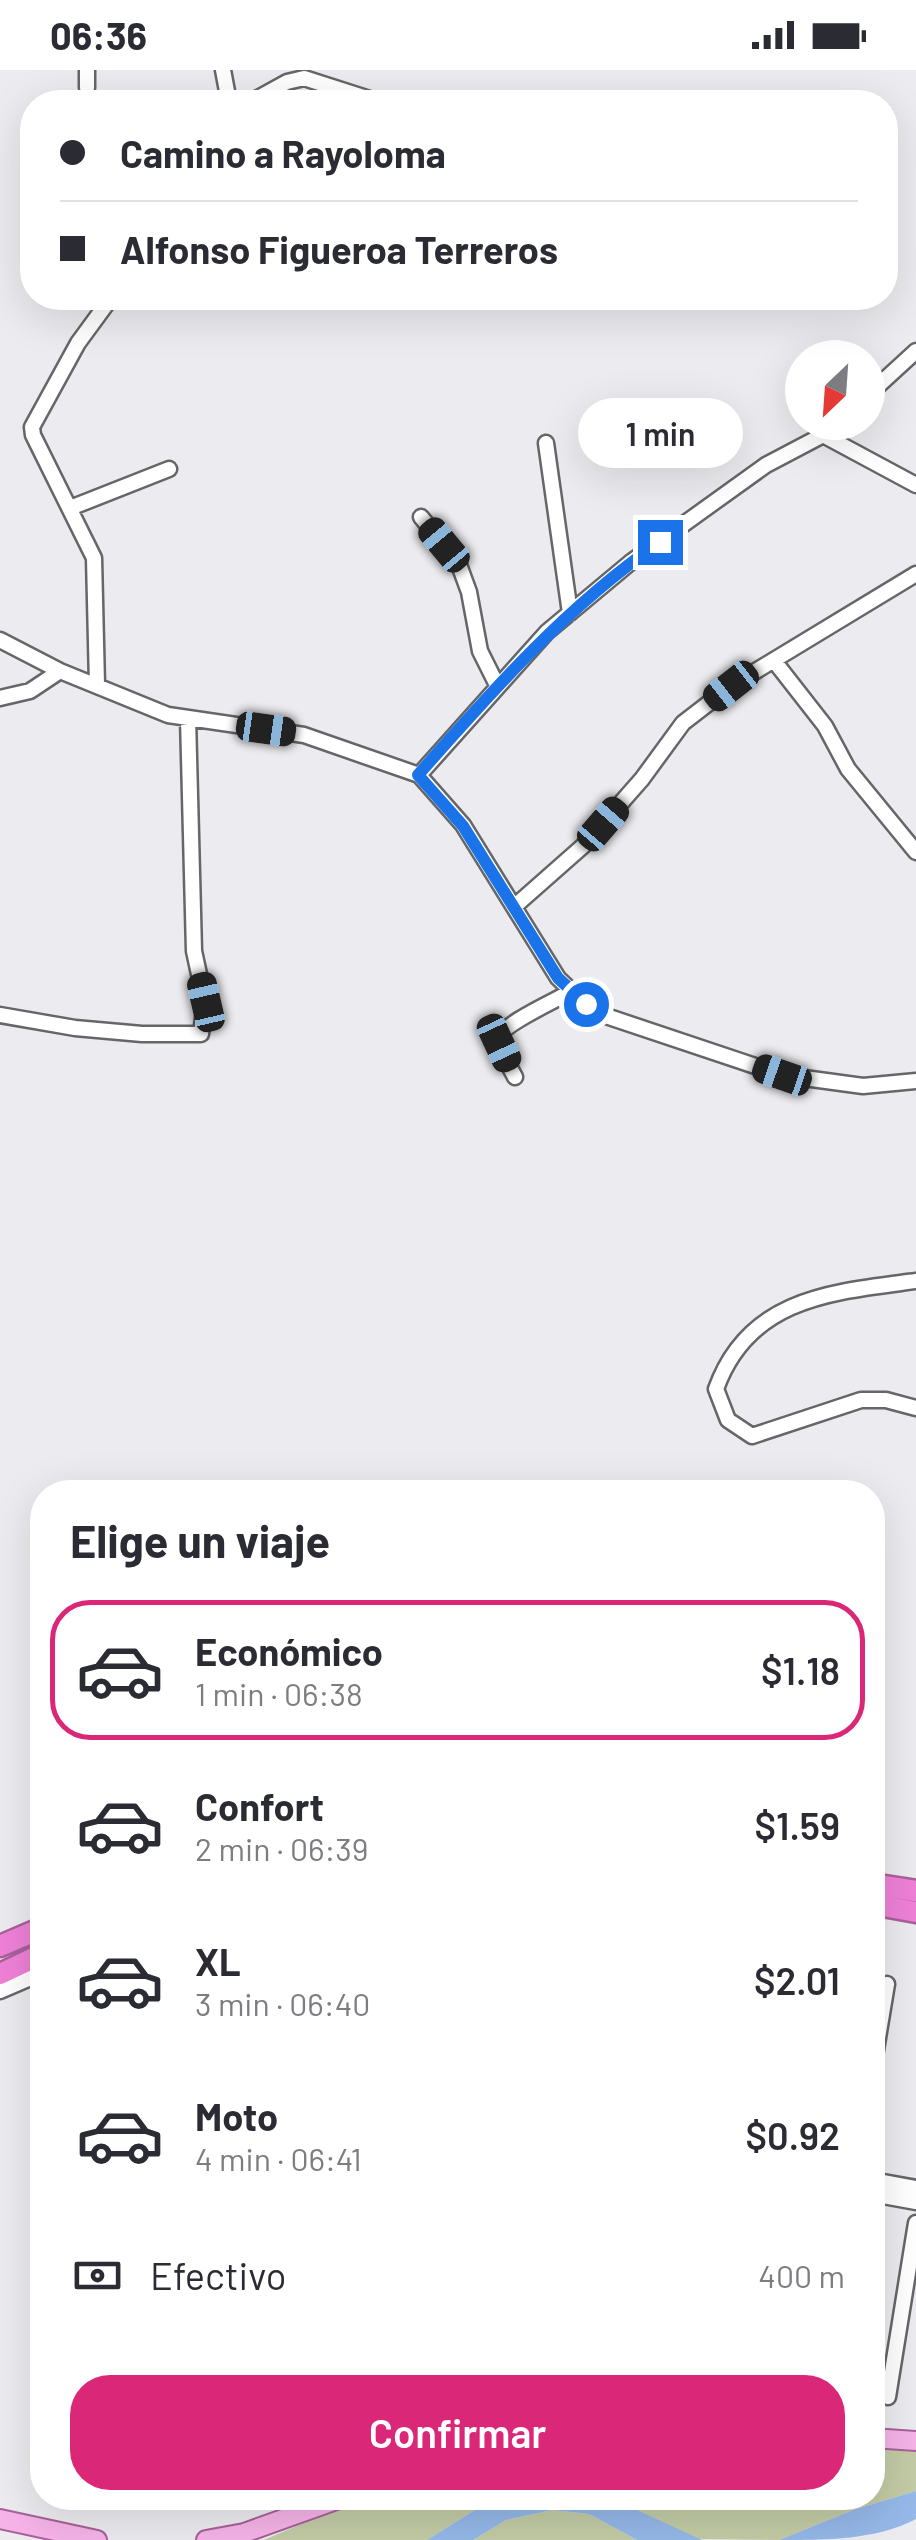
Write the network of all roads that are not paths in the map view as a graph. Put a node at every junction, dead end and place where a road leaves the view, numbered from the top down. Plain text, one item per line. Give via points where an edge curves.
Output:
1 (87, 70) edge
2 (87, 88) dead end
3 (273, 90) edge
4 (342, 90) edge
5 (102, 310) edge
6 (916, 351) edge
7 (885, 379) edge
8 (814, 440) edge
9 (832, 440) edge
10 (546, 443) dead end
11 (169, 469) dead end
12 (916, 485) edge
13 (70, 508) junction
14 (421, 517) dead end
15 (916, 574) edge
16 (570, 613) junction
17 (0, 640) edge
18 (775, 662) junction
19 (60, 671) junction
20 (97, 685) junction
21 (497, 685) junction
22 (0, 698) edge
23 (188, 718) junction
24 (418, 775) junction
25 (916, 852) edge
26 (514, 906) junction
27 (570, 992) junction
28 (0, 1015) edge
29 (515, 1077) dead end
30 (916, 1082) edge
31 (916, 1281) edge
32 (916, 1408) edge
33 (885, 1886) edge
34 (916, 1891) edge
35 (885, 1906) edge
36 (916, 1912) edge
37 (30, 1933) edge
38 (0, 1946) edge
39 (30, 1960) edge
40 (0, 1974) edge
41 (30, 1978) edge
42 (888, 1984) dead end
43 (0, 1991) edge
44 (885, 2001) edge
45 (885, 2182) edge
46 (916, 2188) edge
47 (885, 2196) edge
48 (916, 2202) edge
49 (916, 2222) edge
50 (888, 2397) dead end
51 (885, 2439) edge
52 (916, 2441) edge
53 (307, 2510) edge
54 (0, 2519) edge
55 (97, 2540) edge
56 (206, 2540) edge

1 - 2 street
3 - 4 street via 304,78
5 - 13 street via 32,427
6 - 7 street
8 - 16 street via 766,465
9 - 12 street
10 - 16 street
11 - 13 street
13 - 20 street via 94,558
14 - 21 street via 458,562 480,651
15 - 18 street
16 - 21 street
17 - 19 street
18 - 25 street via 825,726 848,769
18 - 26 street via 683,723 583,846
19 - 20 street
19 - 22 street via 30,691
20 - 23 street
21 - 24 street
23 - 24 street via 304,734
23 - 28 street via 194,951 206,1002 200,1034 75,1028
24 - 26 street via 463,826
26 - 27 street
27 - 29 street via 504,1027 499,1043
27 - 30 street via 603,1015 782,1075 863,1086
31 - 32 street via 814,1296 777,1312 735,1351 716,1389 728,1420 752,1436 861,1400
33 - 34 highway
35 - 36 highway
37 - 38 highway
39 - 40 highway
41 - 43 street
42 - 44 street
45 - 46 street
47 - 48 street
49 - 50 street
51 - 52 main road
53 - 56 main road
54 - 55 main road

